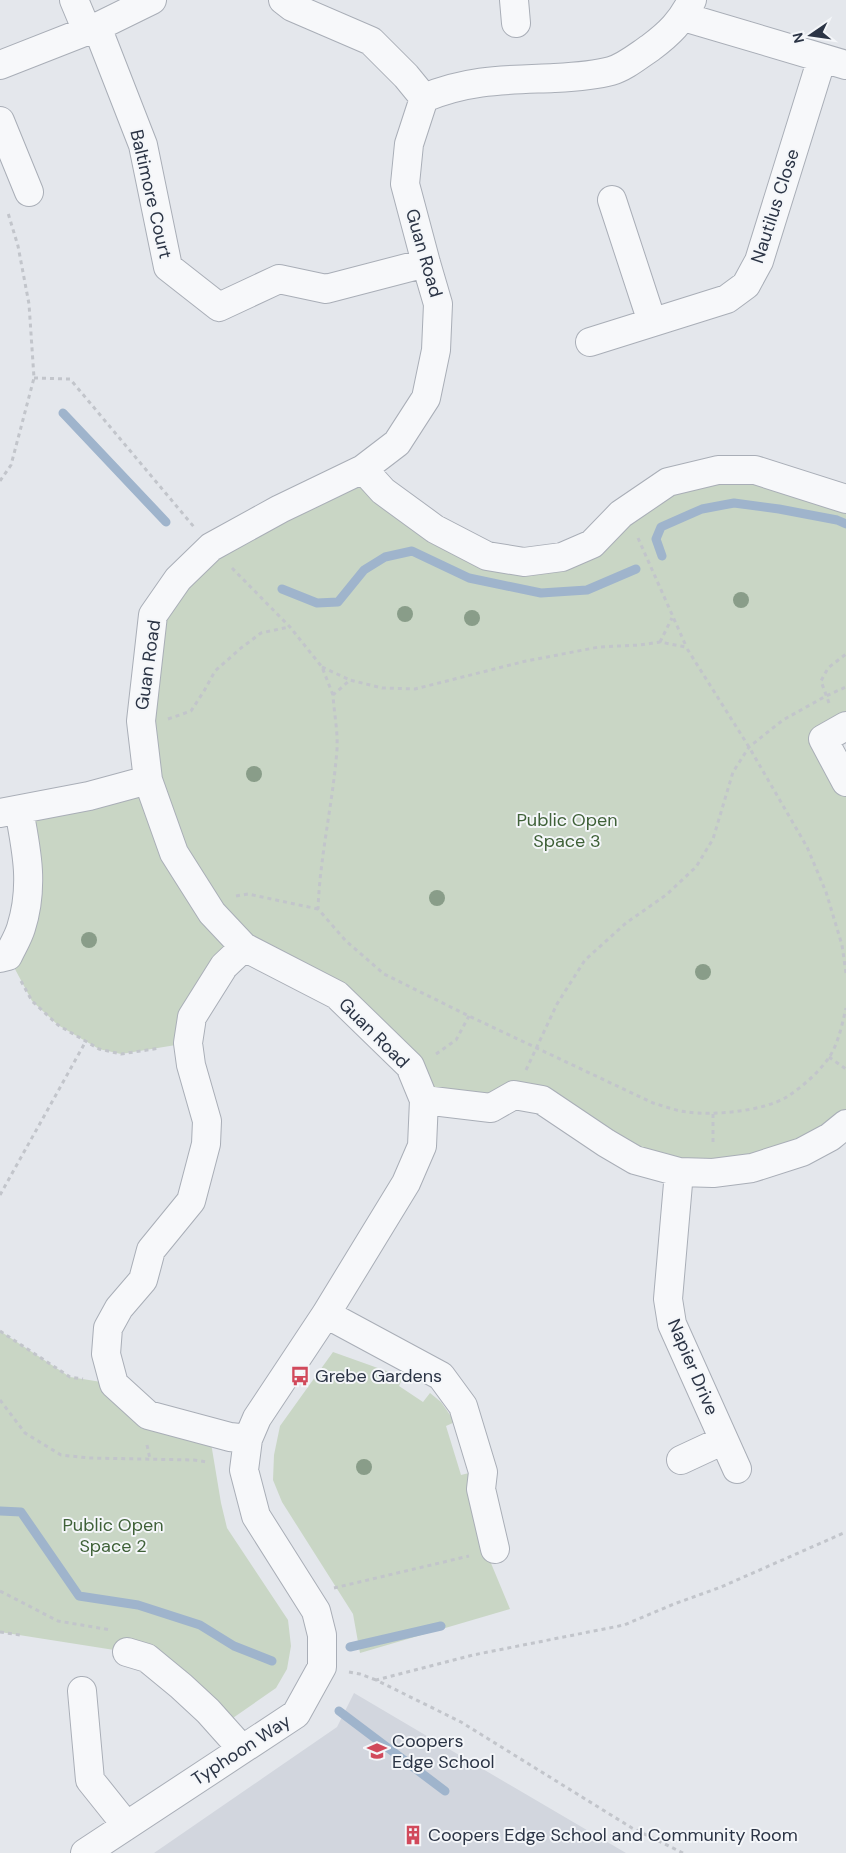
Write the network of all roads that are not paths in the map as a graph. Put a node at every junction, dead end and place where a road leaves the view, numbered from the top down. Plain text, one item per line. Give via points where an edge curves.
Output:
1 (74, 0) edge
2 (152, 0) edge
3 (283, 0) edge
4 (688, 8) edge
5 (92, 29) junction
6 (12, 60) edge
7 (834, 62) edge
8 (424, 98) junction
9 (0, 121) edge
10 (29, 192) dead end
11 (612, 200) dead end
12 (426, 263) junction
13 (652, 322) junction
14 (590, 342) dead end
15 (363, 469) junction
16 (846, 499) edge
17 (844, 727) edge
18 (148, 780) junction
19 (846, 782) edge
20 (10, 812) edge
21 (244, 947) junction
22 (4, 957) edge
23 (424, 1100) junction
24 (846, 1124) edge
25 (679, 1172) junction
26 (326, 1314) junction
27 (248, 1439) junction
28 (724, 1440) junction
29 (681, 1460) dead end
30 (737, 1469) dead end
31 (495, 1549) road end
32 (127, 1652) dead end
33 (82, 1691) dead end
34 (242, 1749) junction
35 (126, 1825) junction
36 (85, 1853) edge

1 - 5 street
2 - 5 street
3 - 8 street via 371,41
4 - 7 street
4 - 8 street via 668,35 612,71 587,76 475,82
5 - 6 street
5 - 12 street, Baltimore Court via 143,145 168,267 219,307 279,279 326,289
7 - 13 street, Nautilus Close via 759,261 746,285 727,298
8 - 12 street, Guan Road via 409,144 405,184
9 - 10 street
11 - 13 street
12 - 15 street, Guan Road via 438,304 436,350 426,398 397,443
13 - 14 street, Nautilus Close
15 - 16 street via 383,490 435,529 487,556 524,562 562,557 592,544 621,514 668,482 718,470 755,470
15 - 18 street, Guan Road via 280,509 211,548 178,579 153,615 141,721
17 - 19 street via 823,739
18 - 20 street
18 - 21 street, Guan Road via 174,853 212,913
20 - 22 street via 29,864 28,900 20,930
21 - 23 street, Guan Road via 337,995 410,1066
21 - 27 street via 224,966 192,1016 188,1043 191,1065 207,1121 206,1144 191,1201 152,1250 143,1280 119,1308 108,1328 106,1354 114,1384 148,1415
23 - 25 street via 491,1108 514,1095 542,1100 636,1160
23 - 26 street, Guan Road via 422,1146 406,1183
24 - 25 street via 802,1152 752,1168 713,1173
25 - 28 street, Napier Drive via 668,1299 672,1324
26 - 27 street, Guan Road via 257,1418
26 - 31 street via 440,1376 463,1406 483,1472 481,1489
27 - 34 street, Typhoon Way via 244,1470 256,1516 323,1600 322,1667 296,1714
28 - 29 street
28 - 30 street, Napier Drive
32 - 34 street via 147,1658 182,1686
33 - 35 street via 90,1780
34 - 35 street, Typhoon Way via 189,1797
35 - 36 street, Typhoon Way

